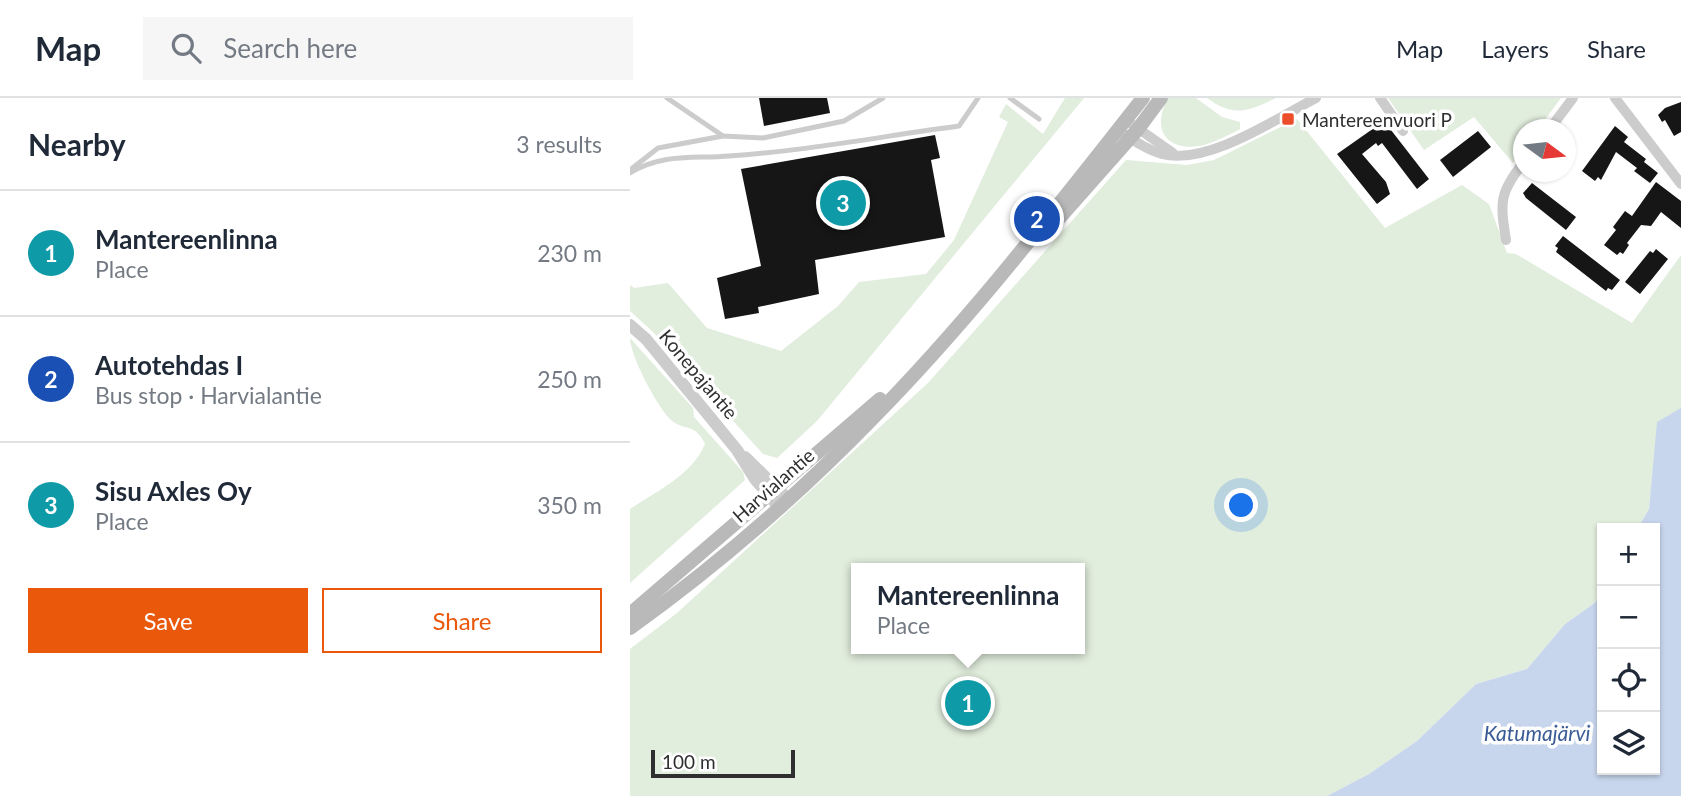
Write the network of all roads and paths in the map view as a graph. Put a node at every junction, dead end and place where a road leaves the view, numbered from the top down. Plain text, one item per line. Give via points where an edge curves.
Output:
1 (667, 98) edge
2 (883, 98) edge
3 (978, 98) edge
4 (1010, 98) edge
5 (1143, 98) edge
6 (1161, 98) edge
7 (1316, 98) edge
8 (1380, 98) edge
9 (1573, 98) edge
10 (1615, 98) edge
11 (676, 101) edge
12 (1039, 118) dead end
13 (1557, 119) edge
14 (1122, 125) junction
15 (1403, 131) dead end
16 (1134, 133) junction
17 (723, 136) junction
18 (630, 171) edge
19 (1513, 175) edge
20 (1681, 184) edge
21 (1506, 240) dead end
22 (1009, 265) junction
23 (630, 325) edge
24 (928, 356) junction
25 (772, 490) junction
26 (782, 502) junction
27 (630, 614) edge
28 (630, 628) edge

1 - 11 lane
2 - 17 lane via 828,127 763,138
3 - 18 lane via 959,126 729,156 678,157
4 - 12 lane
5 - 14 main road, Harvialantie
6 - 16 main road, Harvialantie
7 - 16 street via 1194,155 1150,150
8 - 15 street
9 - 13 street
10 - 20 street
11 - 17 lane
14 - 16 street
14 - 22 main road, Harvialantie
16 - 22 main road, Harvialantie via 1052,225
17 - 18 lane via 658,148
19 - 21 street via 1500,205
22 - 24 main road, Harvialantie
23 - 25 street, Konepajantie
24 - 25 main road, Harvialantie
24 - 26 main road, Harvialantie via 873,419
25 - 26 street, Konepajantie
25 - 27 main road, Harvialantie
26 - 28 main road, Harvialantie

